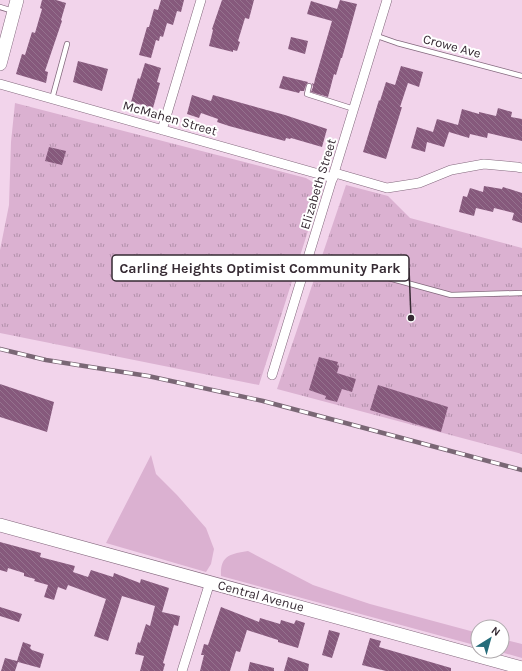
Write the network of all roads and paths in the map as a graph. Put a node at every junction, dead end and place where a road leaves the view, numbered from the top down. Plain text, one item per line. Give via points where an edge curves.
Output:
1 (201, 0) edge
2 (388, 0) edge
3 (16, 6) edge
4 (0, 7) edge
5 (377, 36) junction
6 (67, 44) dead end
7 (2, 51) edge
8 (0, 64) edge
9 (522, 76) edge
10 (0, 84) edge
11 (309, 86) dead end
12 (52, 98) junction
13 (354, 109) junction
14 (162, 130) junction
15 (522, 168) edge
16 (334, 175) junction
17 (308, 256) junction
18 (522, 293) edge
19 (272, 375) dead end
20 (0, 525) edge
21 (210, 582) junction
22 (522, 668) edge
23 (182, 671) edge

1 - 14 street
2 - 5 street, Elizabeth Street
3 - 4 lane
3 - 7 street
5 - 9 lane, Crowe Ave
5 - 13 street, Elizabeth Street
6 - 12 lane
7 - 8 street
10 - 12 street, McMahen Street
11 - 13 lane via 307,94
12 - 14 street, McMahen Street
13 - 16 street, Elizabeth Street
14 - 16 street, McMahen Street
15 - 16 street, McMahen Street via 484,164 451,170 419,183 387,188
16 - 17 street, Elizabeth Street
17 - 18 lane via 451,295
17 - 19 street, Elizabeth Street
20 - 21 street, Central Avenue
21 - 22 street, Central Avenue
21 - 23 street

